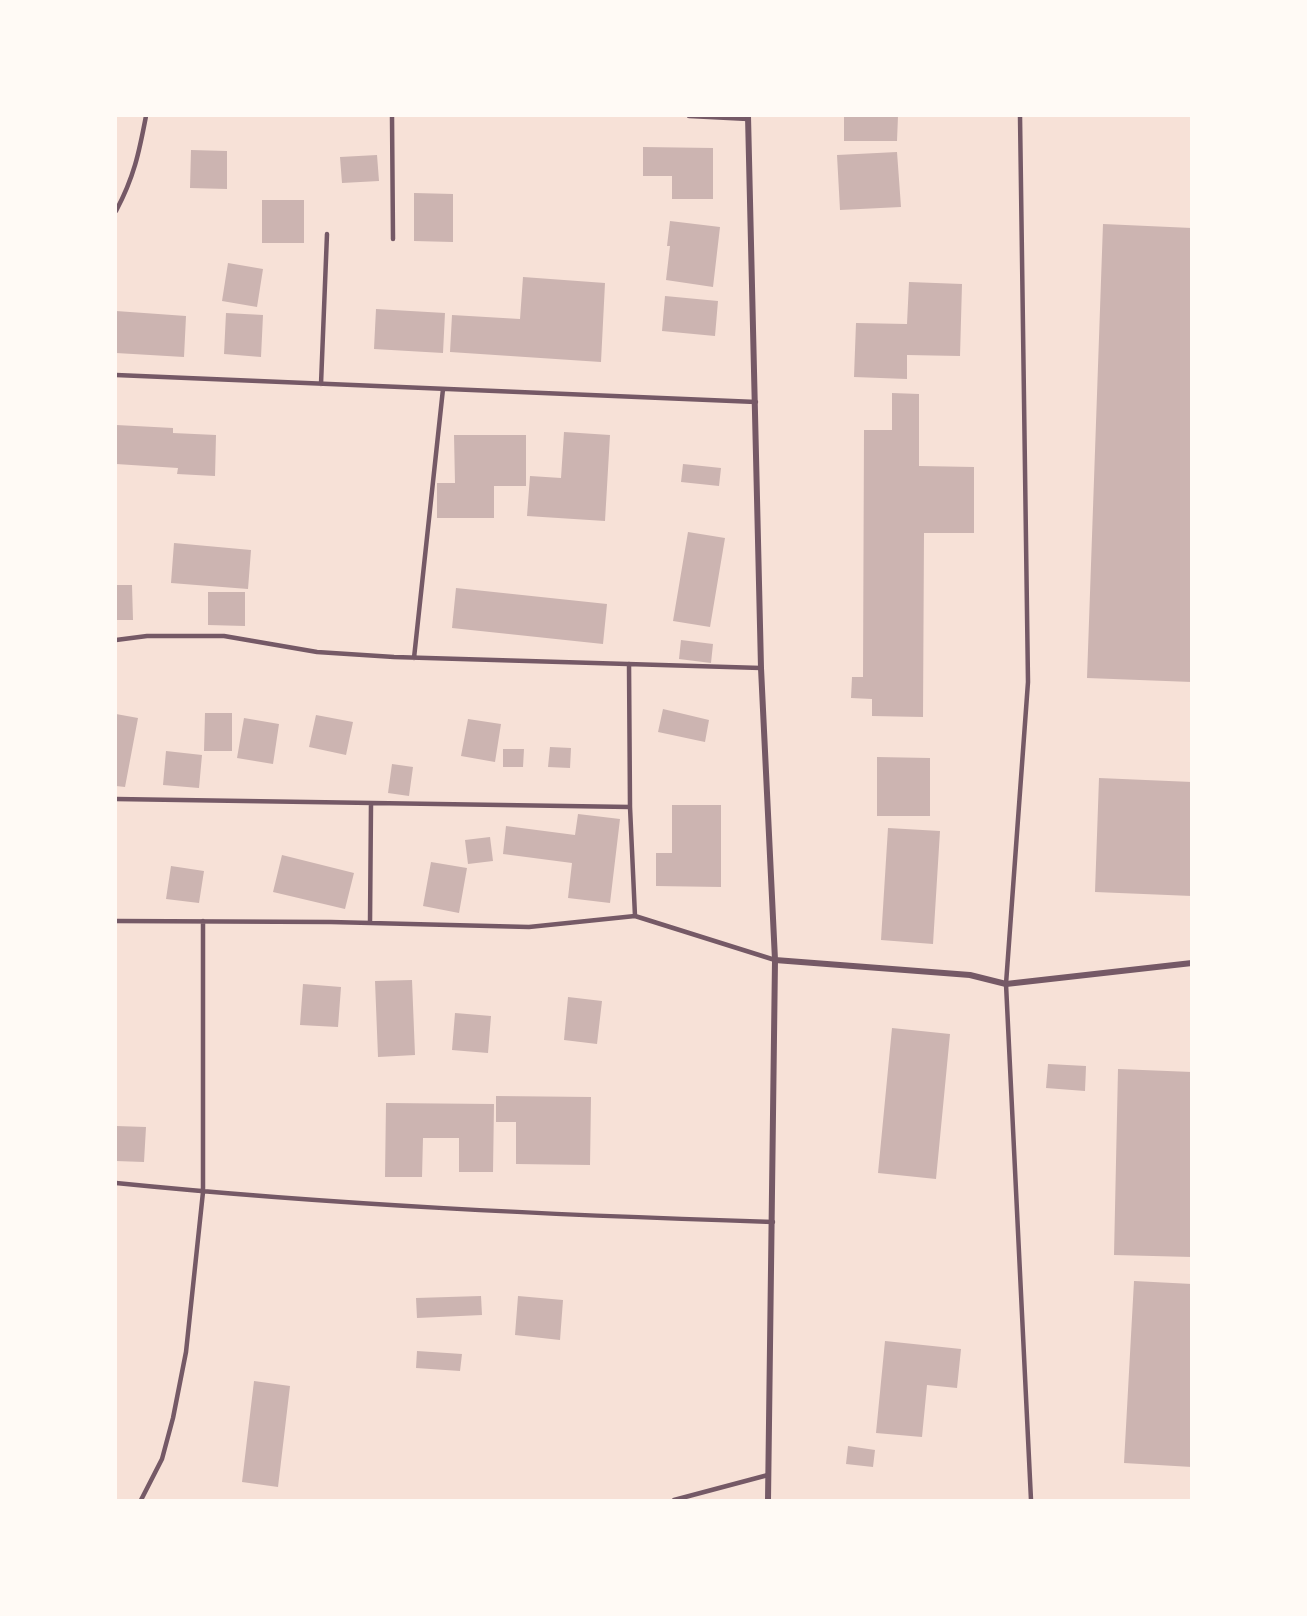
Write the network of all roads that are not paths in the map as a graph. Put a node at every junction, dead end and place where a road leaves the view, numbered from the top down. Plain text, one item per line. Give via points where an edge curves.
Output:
1 (146, 116) edge
2 (392, 116) edge
3 (689, 116) edge
4 (1020, 116) edge
5 (748, 117) edge
6 (116, 211) edge
7 (327, 234) dead end
8 (393, 239) dead end
9 (116, 375) edge
10 (321, 384) junction
11 (443, 389) junction
12 (756, 402) junction
13 (116, 640) edge
14 (414, 658) junction
15 (629, 664) junction
16 (761, 668) junction
17 (116, 799) edge
18 (371, 804) junction
19 (630, 807) junction
20 (635, 916) junction
21 (116, 921) edge
22 (203, 921) junction
23 (370, 923) junction
24 (775, 960) junction
25 (1191, 963) edge
26 (1006, 984) junction
27 (116, 1183) edge
28 (203, 1192) junction
29 (773, 1222) junction
30 (768, 1475) junction
31 (141, 1500) edge
32 (675, 1500) edge
33 (768, 1500) edge
34 (1031, 1500) edge

1 - 6 lane via 138,162
2 - 8 lane
3 - 5 lane
4 - 26 lane via 1028,682
5 - 12 street
7 - 10 lane
9 - 10 lane
10 - 11 lane
11 - 12 lane
11 - 14 lane
12 - 16 street
13 - 14 lane via 224,636 317,652
14 - 15 lane
15 - 16 lane
15 - 19 lane
16 - 24 street
17 - 18 lane
18 - 19 lane
18 - 23 lane
19 - 20 lane
20 - 23 lane via 529,927
20 - 24 lane
21 - 22 lane
22 - 23 lane
22 - 28 lane
24 - 26 street via 970,975
24 - 29 street
25 - 26 street
26 - 34 lane
27 - 28 lane
28 - 29 lane via 545,1215
28 - 31 lane via 186,1352 173,1418 162,1459
29 - 30 street
30 - 32 lane
30 - 33 street

